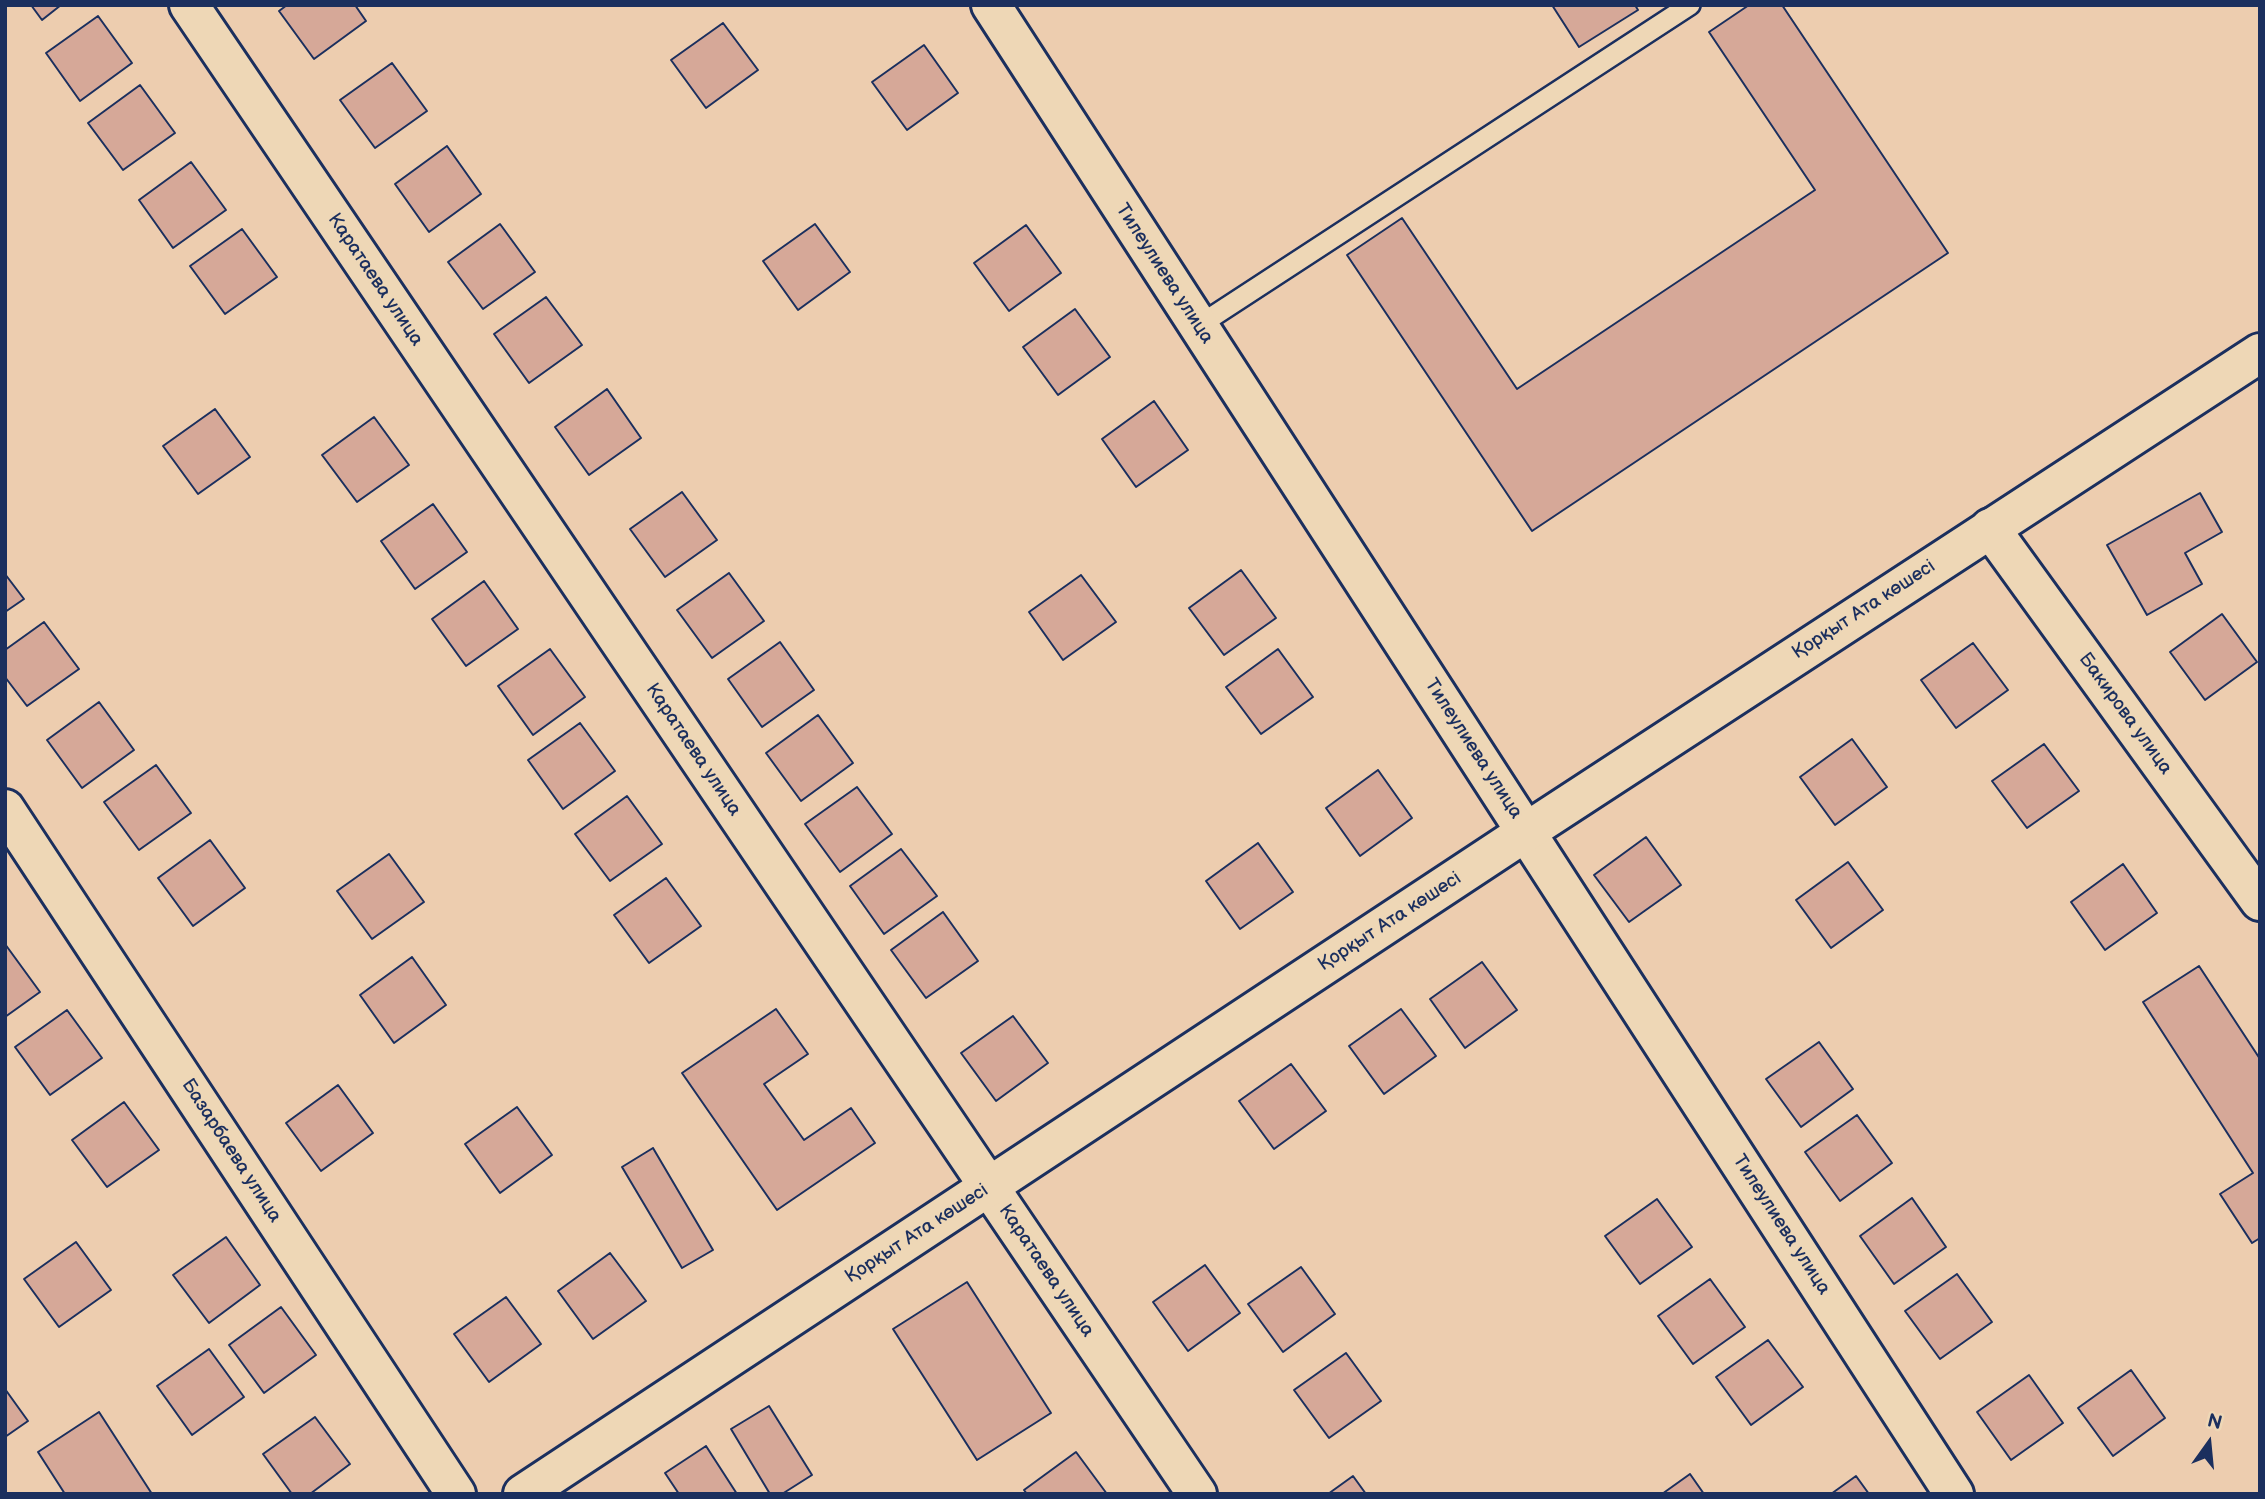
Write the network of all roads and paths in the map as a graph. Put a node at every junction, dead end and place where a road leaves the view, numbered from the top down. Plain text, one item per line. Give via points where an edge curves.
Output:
1 (189, 5) edge
2 (991, 5) edge
3 (1690, 5) edge
4 (1198, 326) junction
5 (2260, 353) edge
6 (1990, 528) junction
7 (5, 809) edge
8 (1526, 832) junction
9 (2260, 901) edge
10 (989, 1186) junction
11 (456, 1494) edge
12 (523, 1494) edge
13 (1197, 1494) edge
14 (1954, 1494) edge

1 - 10 street, Каратаева улица
2 - 4 street, Тилеулиева улица
3 - 4 lane
4 - 8 street, Тилеулиева улица
5 - 6 street, Қорқыт Ата көшесі
6 - 8 street, Қорқыт Ата көшесі
6 - 9 street, Бакирова улица
7 - 11 street, Базарбаева улица
8 - 10 street, Қорқыт Ата көшесі
8 - 14 street, Тилеулиева улица
10 - 12 street, Қорқыт Ата көшесі
10 - 13 street, Каратаева улица

